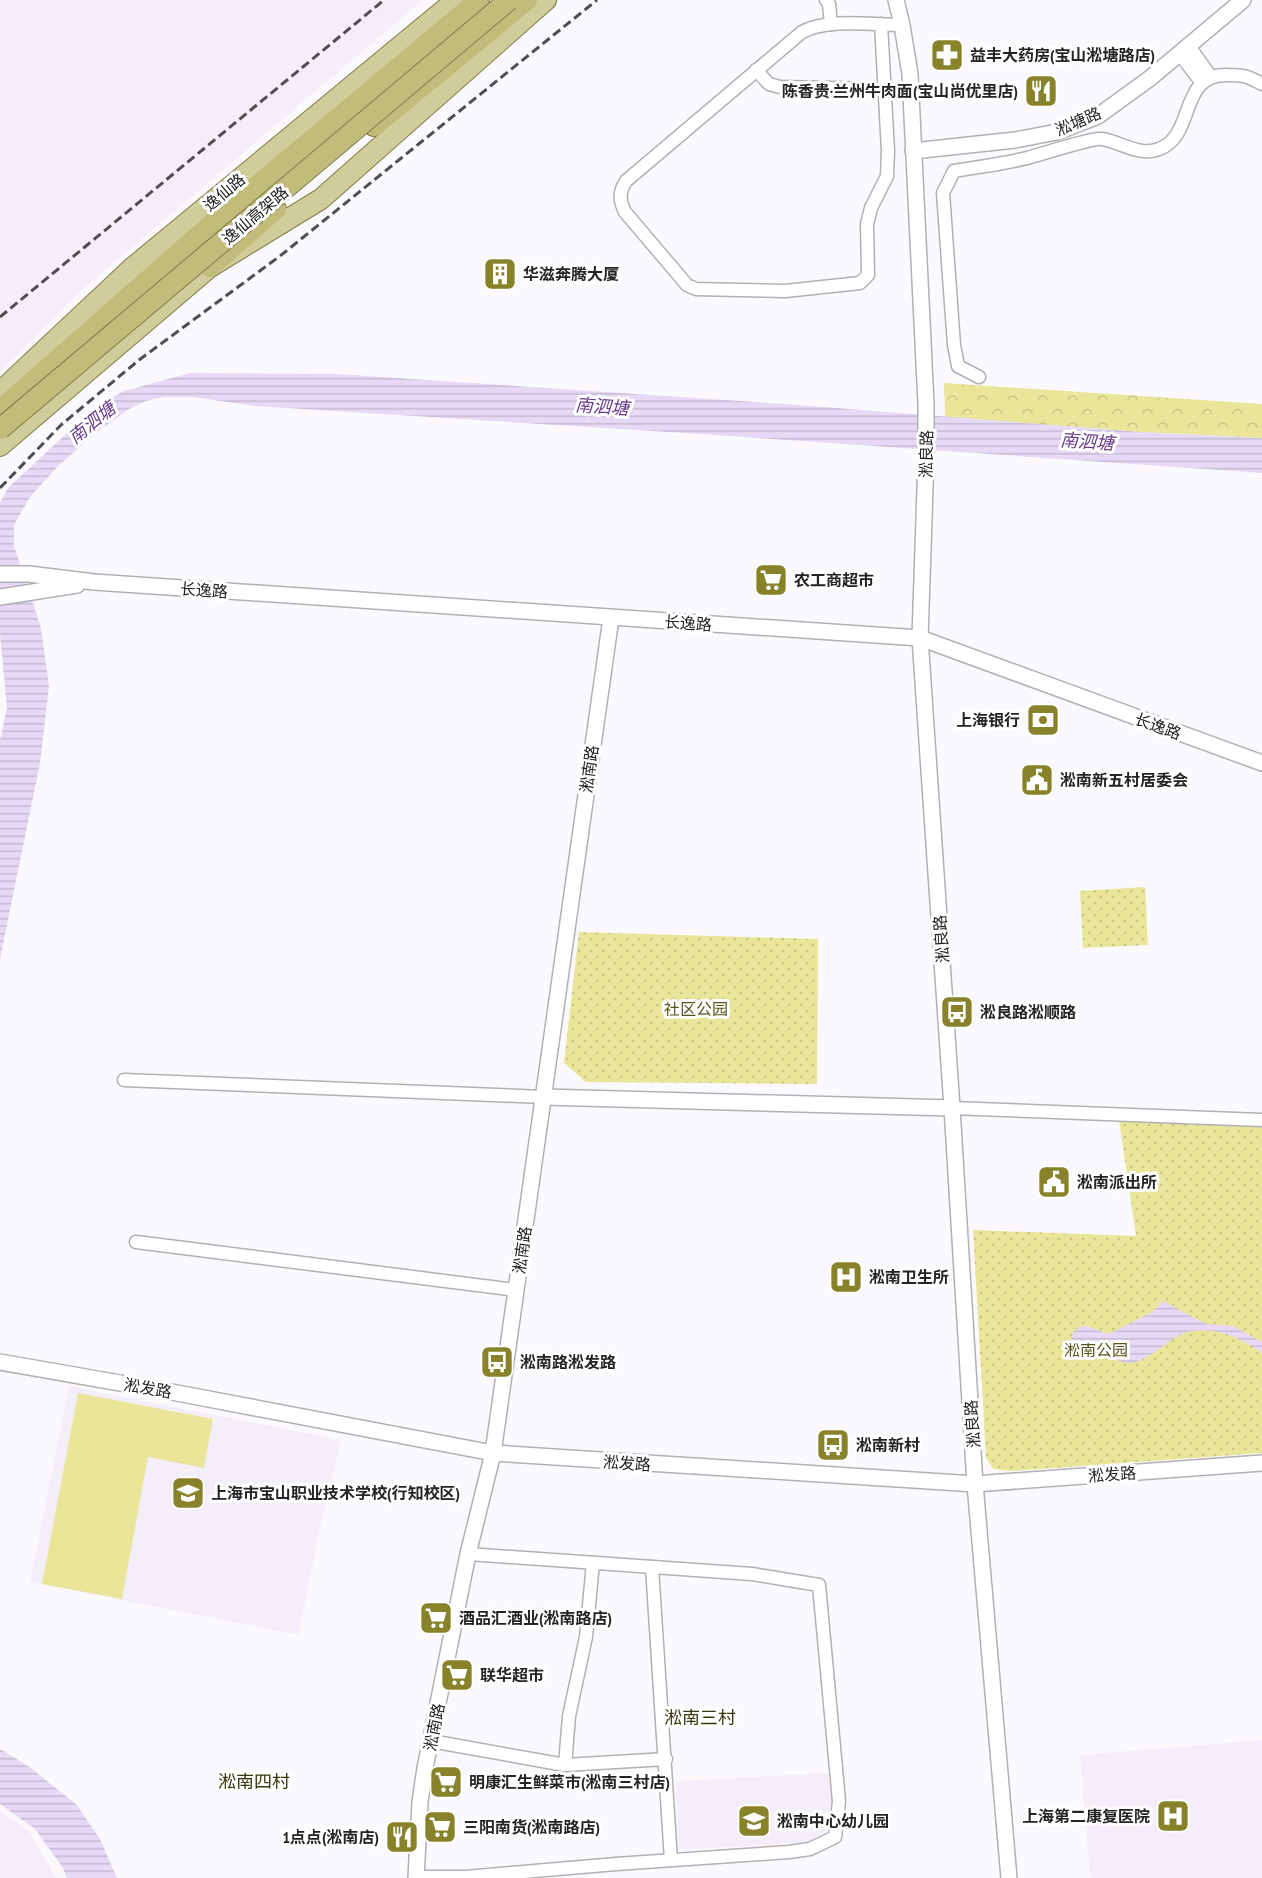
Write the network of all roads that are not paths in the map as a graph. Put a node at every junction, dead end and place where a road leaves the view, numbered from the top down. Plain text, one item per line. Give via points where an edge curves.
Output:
1 (456, 0) edge
2 (478, 0) edge
3 (503, 0) edge
4 (509, 0) edge
5 (527, 0) edge
6 (546, 0) edge
7 (826, 0) edge
8 (896, 0) edge
9 (1243, 0) edge
10 (831, 24) junction
11 (881, 24) junction
12 (902, 25) junction
13 (1184, 50) junction
14 (756, 70) junction
15 (1206, 80) junction
16 (1262, 84) edge
17 (884, 89) junction
18 (913, 152) junction
19 (210, 267) junction
20 (979, 377) dead end
21 (0, 392) edge
22 (0, 410) edge
23 (0, 429) edge
24 (0, 446) edge
25 (0, 574) edge
26 (94, 582) junction
27 (0, 597) edge
28 (611, 618) junction
29 (920, 638) junction
30 (1262, 763) edge
31 (124, 1080) dead end
32 (544, 1097) junction
33 (952, 1108) junction
34 (1262, 1119) edge
35 (136, 1242) dead end
36 (516, 1290) junction
37 (0, 1362) edge
38 (493, 1453) junction
39 (1262, 1462) edge
40 (975, 1484) junction
41 (468, 1554) junction
42 (594, 1563) junction
43 (652, 1567) junction
44 (431, 1741) junction
45 (666, 1759) junction
46 (565, 1764) junction
47 (671, 1860) junction
48 (416, 1878) edge
49 (1010, 1878) edge

1 - 21 main road, 逸仙路 via 132,268
2 - 22 highway, 逸仙高架路 via 223,214
3 - 19 main road, 逸仙路 via 277,189
4 - 23 highway, 逸仙高架路, bridge
5 - 19 highway
6 - 19 main road, 逸仙路 via 321,199
7 - 10 street
8 - 12 street, 淞良路
9 - 13 street, 淞塘路
10 - 11 street
10 - 14 street via 810,27
11 - 12 street
11 - 17 street
12 - 18 street, 淞良路 via 910,74
13 - 15 street
13 - 18 street, 淞塘路 via 1098,116 1056,132
14 - 17 street via 770,84 780,87
14 - 17 street via 626,181 620,194 625,212 691,287 785,291 865,280 867,225 871,207 887,176
15 - 16 street via 1218,74 1246,75
15 - 20 street via 1192,96 1173,142 1158,150 1133,150 1100,138 1024,159 954,171 943,193 954,345 958,366
18 - 29 street, 淞良路 via 926,404
19 - 24 main road, 逸仙路
25 - 26 street, 长逸路
26 - 27 street, 长逸路
26 - 28 street, 长逸路
28 - 29 street, 长逸路
28 - 32 street, 淞南路
29 - 30 street, 长逸路
29 - 33 street, 淞良路
31 - 32 street
32 - 33 street
32 - 36 street, 淞南路
33 - 34 street
33 - 40 street, 淞良路
35 - 36 street
36 - 38 street, 淞南路
37 - 38 street, 淞发路
38 - 40 street, 淞发路
38 - 41 street, 淞南路
39 - 40 street, 淞发路
40 - 49 street, 淞良路
41 - 42 street
41 - 44 street, 淞南路
42 - 43 street
42 - 46 street
43 - 45 street
43 - 47 street via 752,1574 819,1585 839,1801 835,1837 810,1849
44 - 46 street
44 - 48 street, 淞南路 via 420,1802
45 - 46 street
45 - 47 street
47 - 48 street

